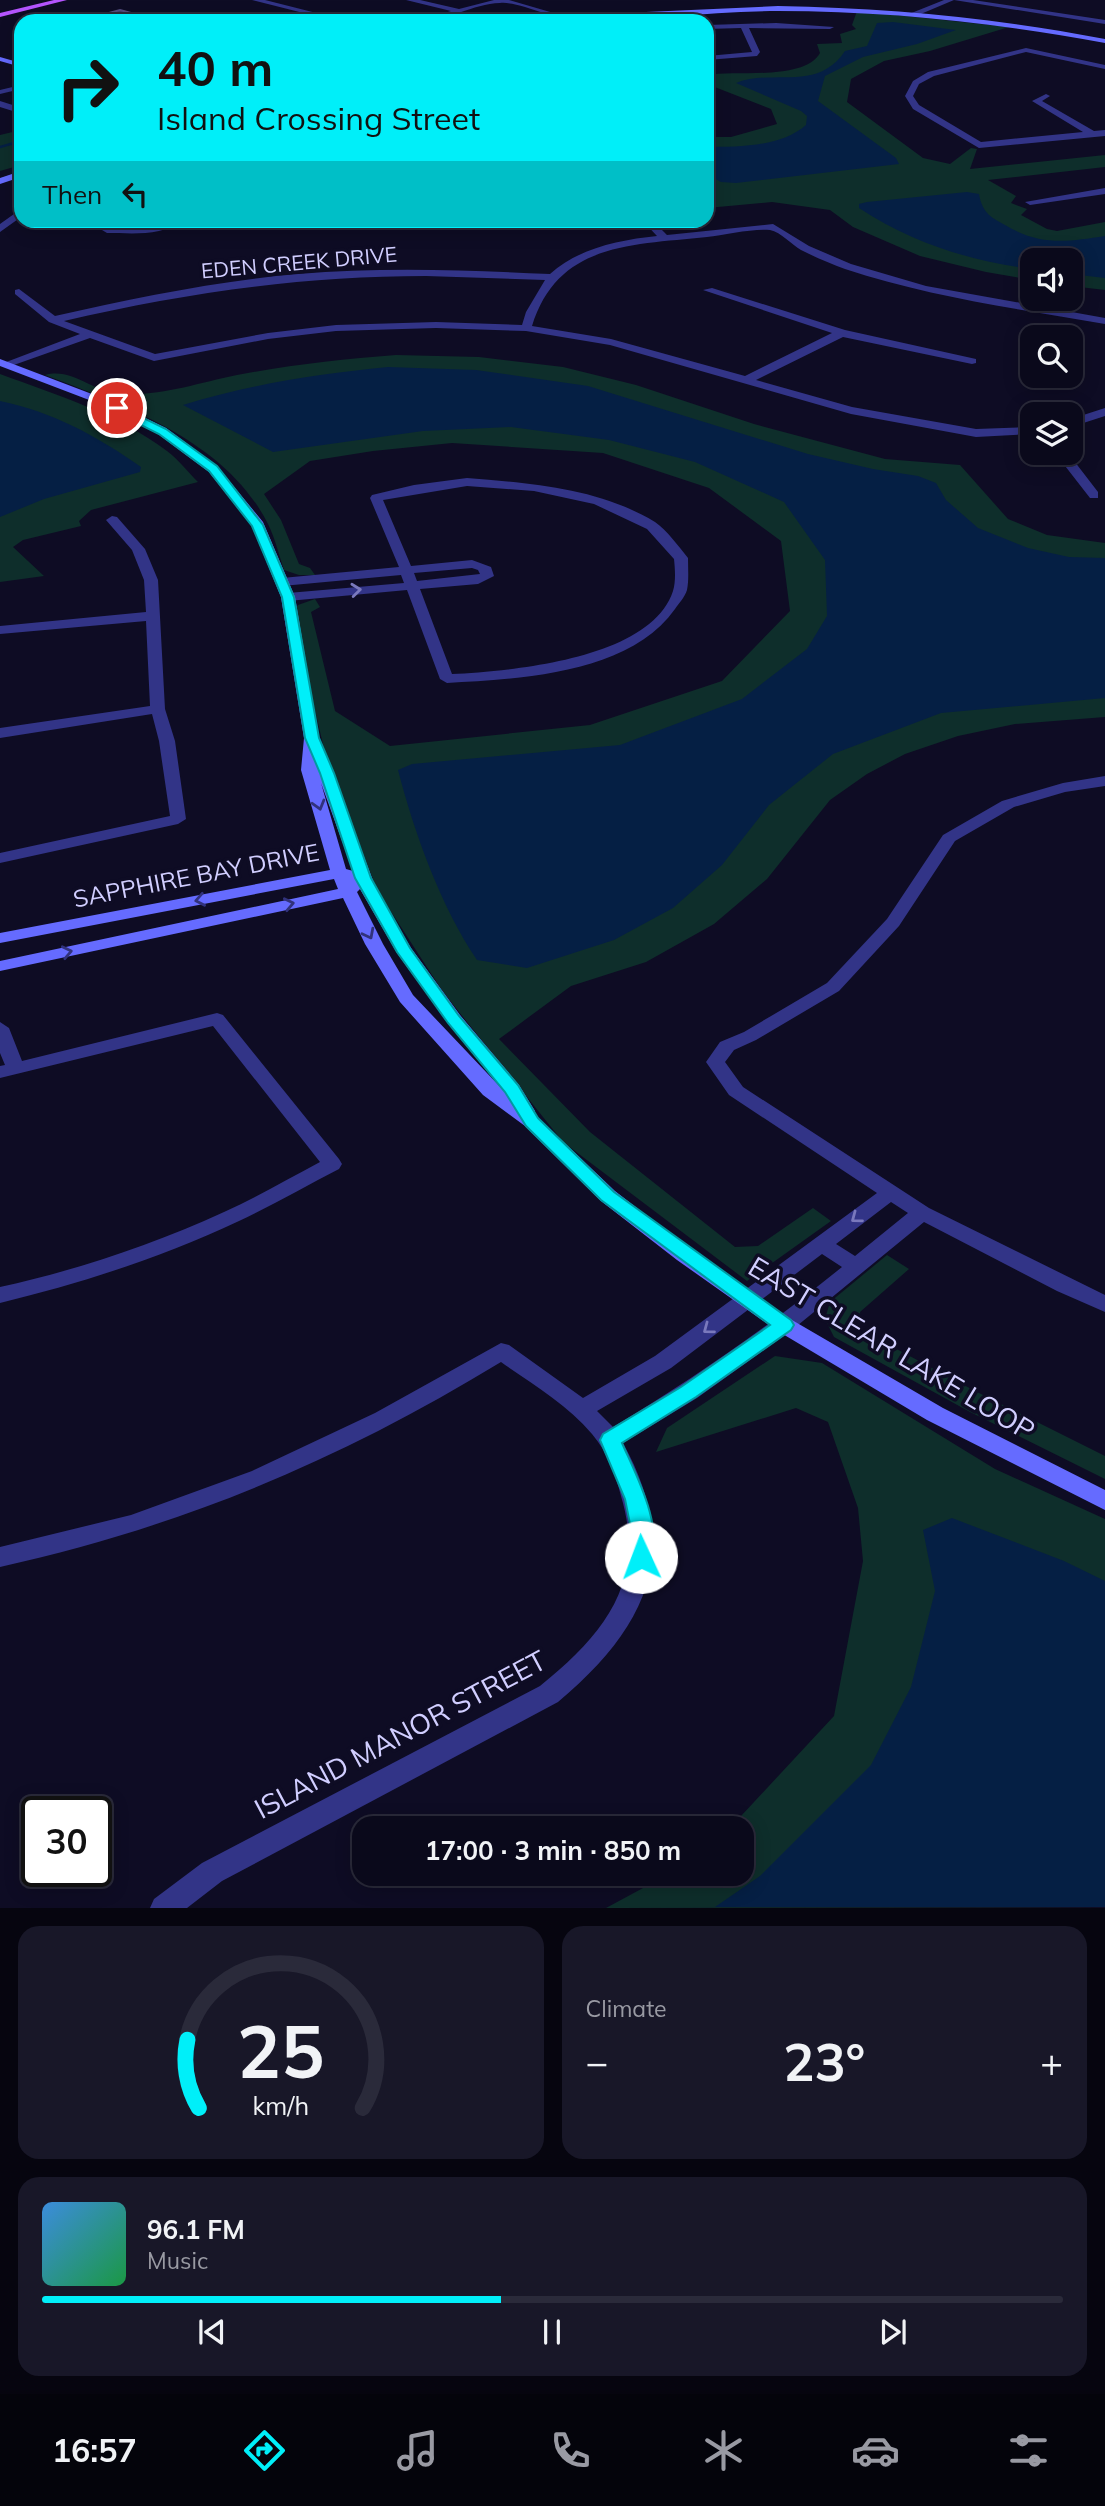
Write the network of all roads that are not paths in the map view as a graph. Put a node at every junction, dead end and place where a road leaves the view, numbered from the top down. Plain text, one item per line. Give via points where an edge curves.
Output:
1 (32, 0) edge
2 (63, 0) edge
3 (257, 0) edge
4 (410, 0) edge
5 (502, 0) edge
6 (928, 0) edge
7 (951, 0) edge
8 (958, 0) edge
9 (490, 3) junction
10 (0, 7) edge
11 (460, 11) junction
12 (899, 12) junction
13 (315, 14) edge
14 (449, 14) edge
15 (531, 14) edge
16 (553, 14) edge
17 (663, 14) edge
18 (914, 14) junction
19 (0, 15) edge
20 (1105, 22) edge
21 (744, 26) junction
22 (714, 27) edge
23 (830, 27) dead end
24 (1105, 43) edge
25 (714, 57) edge
26 (1093, 60) junction
27 (1105, 61) edge
28 (1105, 67) edge
29 (1046, 96) dead end
30 (1105, 132) edge
31 (1092, 134) junction
32 (1105, 191) edge
33 (1030, 202) dead end
34 (14, 218) edge
35 (150, 228) edge
36 (654, 228) edge
37 (0, 229) edge
38 (107, 230) dead end
39 (664, 238) junction
40 (552, 277) junction
41 (708, 290) dead end
42 (19, 292) dead end
43 (53, 320) junction
44 (1105, 321) edge
45 (526, 328) junction
46 (842, 333) junction
47 (88, 335) junction
48 (103, 341) junction
49 (972, 361) dead end
50 (4, 363) edge
51 (23, 370) junction
52 (748, 379) junction
53 (1105, 412) edge
54 (1083, 419) edge
55 (1020, 431) edge
56 (1070, 465) edge
57 (1094, 495) dead end
58 (112, 520) dead end
59 (405, 570) junction
60 (282, 582) junction
61 (410, 585) junction
62 (288, 597) junction
63 (151, 616) junction
64 (0, 630) edge
65 (158, 709) junction
66 (0, 733) edge
67 (312, 738) junction
68 (1105, 782) edge
69 (0, 858) edge
70 (339, 873) junction
71 (363, 878) junction
72 (347, 892) junction
73 (0, 939) edge
74 (0, 966) edge
75 (0, 1028) edge
76 (7, 1070) edge
77 (532, 1122) junction
78 (890, 1193) junction
79 (922, 1213) junction
80 (821, 1244) junction
81 (856, 1266) junction
82 (0, 1295) edge
83 (747, 1299) junction
84 (1105, 1304) edge
85 (784, 1325) junction
86 (582, 1409) junction
87 (610, 1440) junction
88 (1105, 1501) edge
89 (0, 1557) edge
90 (164, 1908) edge

1 - 10 main road
2 - 19 main road
3 - 13 street
4 - 11 street
5 - 9 street
5 - 16 street
6 - 12 street
7 - 18 street
8 - 20 street
9 - 11 street
9 - 15 street
11 - 14 street
12 - 17 street via 723,9
12 - 18 street
18 - 24 street
21 - 22 street
21 - 23 street
21 - 25 street via 756,52
26 - 27 street
26 - 28 street
26 - 31 street via 1026,50 931,74 910,92 916,107 979,145
29 - 31 street via 1036,101
30 - 31 street
32 - 33 street
34 - 37 street
35 - 38 street
36 - 39 street
39 - 40 street via 594,251
39 - 44 street via 773,227 805,248 847,266 925,289
40 - 43 street, EDEN CREEK DRIVE via 411,272 301,277 169,294
40 - 45 street
41 - 46 street
42 - 43 street
43 - 47 street
45 - 48 street via 335,328 154,358
45 - 52 street via 611,342
46 - 49 street
46 - 52 street
47 - 48 street
47 - 50 street
48 - 51 street
50 - 51 street
51 - 60 street via 133,415 199,457 258,525
52 - 55 street via 851,410 976,433
53 - 54 street
56 - 57 street
58 - 63 street via 138,549 151,580
59 - 60 street
59 - 61 street
59 - 61 street via 472,564 484,567 487,576
59 - 61 street via 376,498 467,482 534,487 598,500 652,526 681,558 680,592 664,617 650,631 617,649 544,670 447,680
60 - 62 street
62 -> 61 street
62 - 67 street
63 - 64 street
63 - 65 street
65 - 66 street
65 - 69 street via 178,819
67 -> 70 street, EAST CLEAR LAKE LOOP via 309,770
67 - 71 street, EAST CLEAR LAKE LOOP
68 - 78 street via 1008,804 949,838 893,922 833,987 727,1046 715,1062 736,1091
70 - 71 street, SAPPHIRE BAY DRIVE
70 - 72 street, EAST CLEAR LAKE LOOP
70 -> 73 street, SAPPHIRE BAY DRIVE
71 - 72 street, SAPPHIRE BAY DRIVE
71 - 77 street, EAST CLEAR LAKE LOOP via 402,949 512,1089
74 -> 72 street, SAPPHIRE BAY DRIVE
72 -> 77 street, EAST CLEAR LAKE LOOP via 406,998 490,1091
75 - 76 street
76 - 82 street via 217,1019 332,1164 184,1237 111,1264
77 - 83 street, EAST CLEAR LAKE LOOP via 608,1196
78 - 79 street
78 -> 80 street
79 - 81 street
79 - 84 street
80 - 81 street
80 - 83 street
81 - 85 street
83 - 85 street, EAST CLEAR LAKE LOOP
83 -> 86 street via 663,1362
85 - 87 street via 689,1392
85 - 88 street, EAST CLEAR LAKE LOOP via 935,1414
86 - 87 street, ISLAND MANOR STREET
86 - 89 street, ISLAND MANOR STREET via 501,1351 377,1424 290,1465 135,1522
87 - 90 street, ISLAND MANOR STREET via 636,1499 641,1557 636,1586 623,1617 601,1648 549,1694 223,1866

